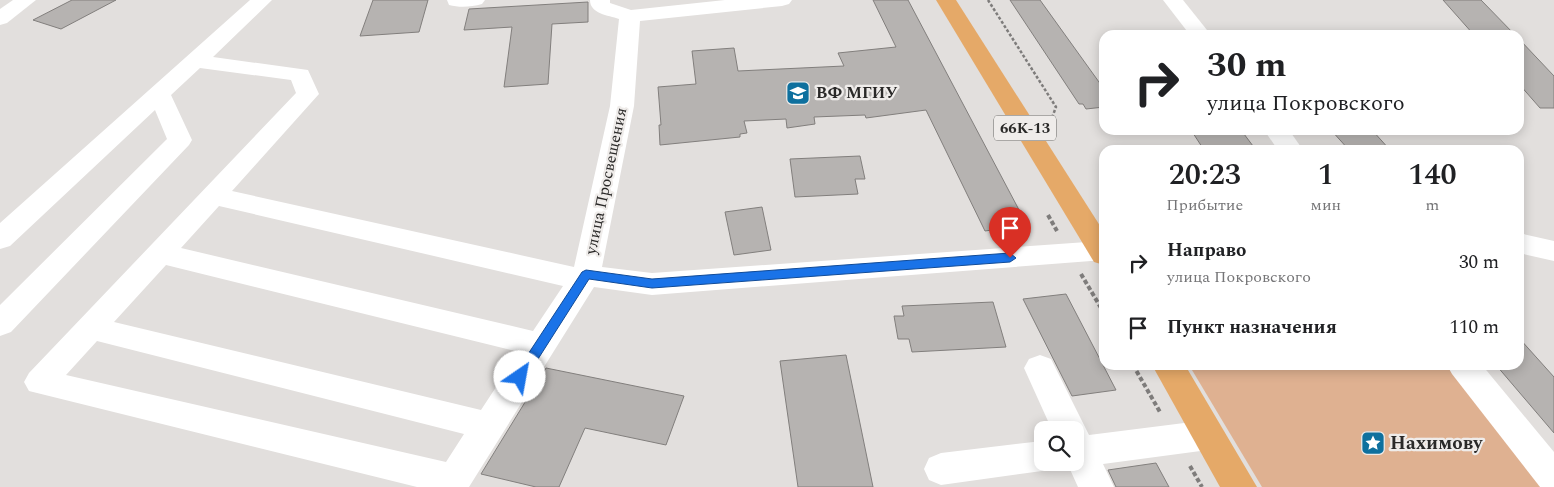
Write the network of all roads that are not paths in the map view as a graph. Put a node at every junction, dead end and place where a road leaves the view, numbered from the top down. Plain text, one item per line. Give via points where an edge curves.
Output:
1 (26, 0) edge
2 (262, 0) edge
3 (600, 0) edge
4 (782, 0) edge
5 (946, 0) edge
6 (1173, 0) edge
7 (630, 16) junction
8 (0, 19) edge
9 (1197, 30) edge
10 (194, 61) junction
11 (160, 93) junction
12 (1280, 135) edge
13 (1288, 145) edge
14 (214, 196) junction
15 (0, 239) edge
16 (1524, 244) edge
17 (1099, 248) edge
18 (1554, 251) edge
19 (160, 253) junction
20 (1099, 253) edge
21 (585, 277) junction
22 (0, 324) edge
23 (91, 328) junction
24 (541, 345) junction
25 (1040, 368) dead end
26 (1171, 370) edge
27 (1467, 370) edge
28 (1064, 421) edge
29 (488, 426) junction
30 (1208, 435) junction
31 (1084, 443) edge
32 (1034, 457) edge
33 (1084, 462) edge
34 (941, 469) dead end
35 (1554, 478) edge
36 (452, 483) edge
37 (1096, 487) edge
38 (1239, 487) edge

1 - 8 street
2 - 10 street
3 - 7 street via 600,6
4 - 7 street
5 - 17 main road, 66К-13
6 - 9 street
7 - 21 street, улица Просвещения via 622,106
10 - 11 street
10 - 14 street via 300,75 308,94
11 - 15 street
11 - 22 street via 180,140
12 - 13 street
14 - 19 street
14 - 21 street
16 - 18 street
19 - 23 street
19 - 24 street
20 - 21 street via 652,284
21 - 24 street, улица Просвещения
23 - 29 street
23 - 36 street via 40,382
24 - 29 street, улица Просвещения
25 - 28 street
26 - 30 main road
27 - 35 street
29 - 36 street, улица Просвещения
30 - 31 street
30 - 38 main road
32 - 34 street
33 - 37 street

